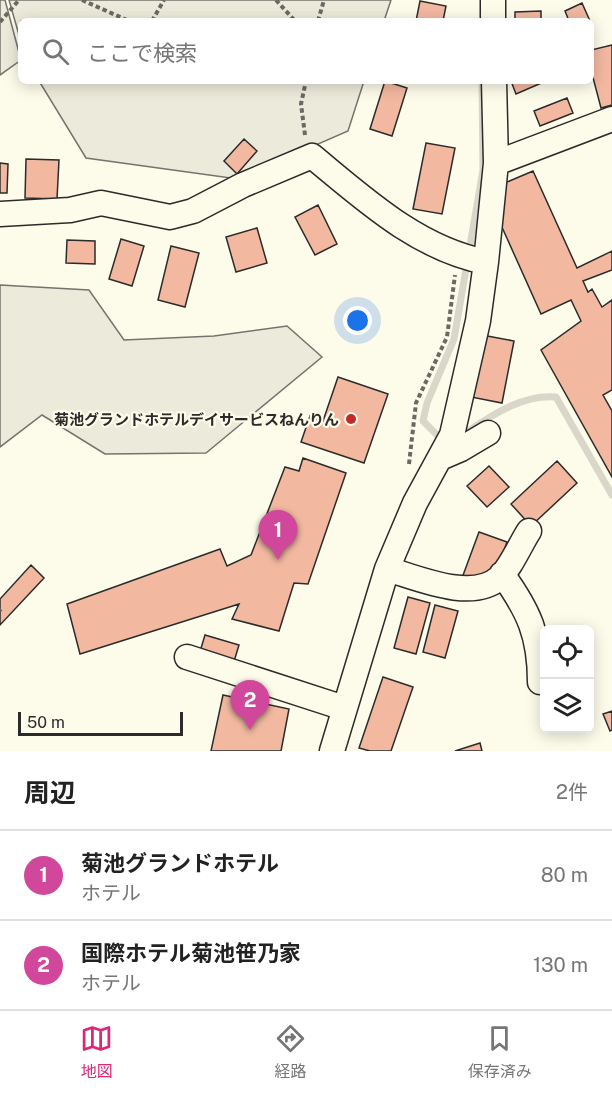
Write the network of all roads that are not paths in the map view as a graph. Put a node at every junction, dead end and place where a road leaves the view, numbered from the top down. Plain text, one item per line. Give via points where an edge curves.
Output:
1 (493, 0) edge
2 (493, 18) edge
3 (494, 84) edge
4 (612, 119) edge
5 (496, 163) junction
6 (0, 214) edge
7 (486, 262) junction
8 (488, 433) dead end
9 (440, 458) junction
10 (529, 531) dead end
11 (387, 569) junction
12 (502, 574) junction
13 (188, 657) dead end
14 (540, 679) edge
15 (344, 708) junction
16 (332, 751) edge

1 - 2 street
3 - 5 street
4 - 5 street
5 - 7 street
6 - 7 street via 70,210 101,203 170,217 193,211 312,156 417,236 458,257
7 - 9 street via 478,321 452,435
8 - 9 street
9 - 11 street via 415,503
10 - 12 street
11 - 12 street via 460,590 499,579
11 - 15 street
12 - 14 street via 532,621 540,652
13 - 15 street
15 - 16 street

